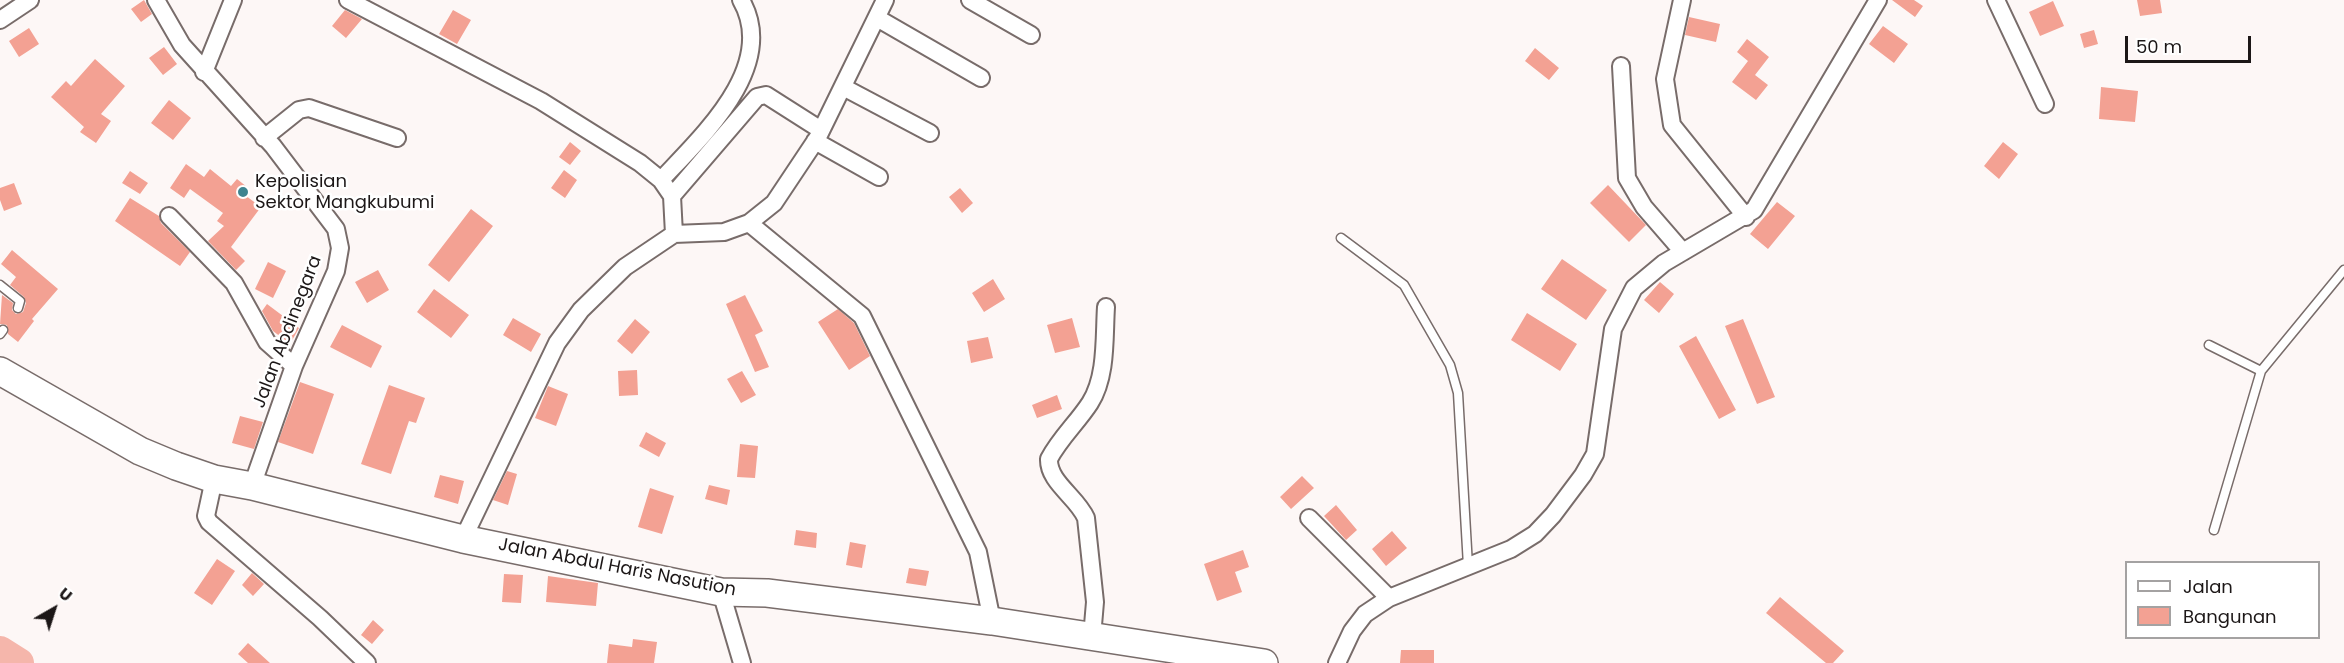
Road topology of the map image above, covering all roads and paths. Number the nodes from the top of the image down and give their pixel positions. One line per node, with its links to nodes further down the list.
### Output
1 (30, 0): 12 (street)
2 (156, 0): 15 (street, Jalan Abdinegara)
3 (233, 0): 15 (street)
4 (348, 0): 24 (street)
5 (741, 0): 24 (street)
6 (885, 0): 11 (street)
7 (970, 0): 13 (street)
8 (1682, 0): 27 (street)
9 (1878, 0): 27 (street)
10 (1996, 0): 18 (street)
11 (877, 18): 16 (street); 17 (street)
12 (0, 20)
13 (1031, 35)
14 (1621, 66): 31 (street)
15 (204, 72): 21 (street, Jalan Abdinegara)
16 (981, 78)
17 (843, 87): 19 (street); 20 (street)
18 (2045, 104)
19 (930, 133)
20 (818, 135): 23 (street); 25 (street); 28 (street)
21 (264, 138): 22 (street); 37 (street, Jalan Abdinegara)
22 (397, 138)
23 (879, 177)
24 (661, 180): 25 (street)
25 (672, 196): 29 (street)
26 (170, 216): 37 (street)
27 (1746, 217): 31 (street)
28 (749, 223): 29 (street); 48 (street)
29 (674, 234): 44 (street)
30 (1341, 238): 45 (lane)
31 (1683, 252): 45 (street)
32 (2344, 270): 39 (lane)
33 (0, 285): 35 (lane)
34 (1106, 307): 49 (street)
35 (18, 308)
36 (2209, 345): 39 (lane)
37 (294, 366): 41 (street, Jalan Abdinegara)
38 (0, 371): 40 (main road, Jalan Abdul Haris Nasution)
39 (2260, 371): 43 (lane)
40 (214, 479): 41 (main road, Jalan Abdul Haris Nasution); 50 (street)
41 (252, 486): 44 (main road, Jalan Abdul Haris Nasution)
42 (1309, 518): 47 (street)
43 (2214, 530)
44 (464, 539): 46 (main road, Jalan Abdul Haris Nasution)
45 (1468, 567): 47 (street)
46 (721, 592): 48 (main road, Jalan Abdul Haris Nasution); 51 (street)
47 (1389, 598): 53 (street)
48 (992, 621): 49 (main road, Jalan Abdul Haris Nasution)
49 (1092, 637): 52 (main road, Jalan Abdul Haris Nasution)
50 (367, 663)
51 (742, 663)
52 (1264, 663)
53 (1337, 663)

